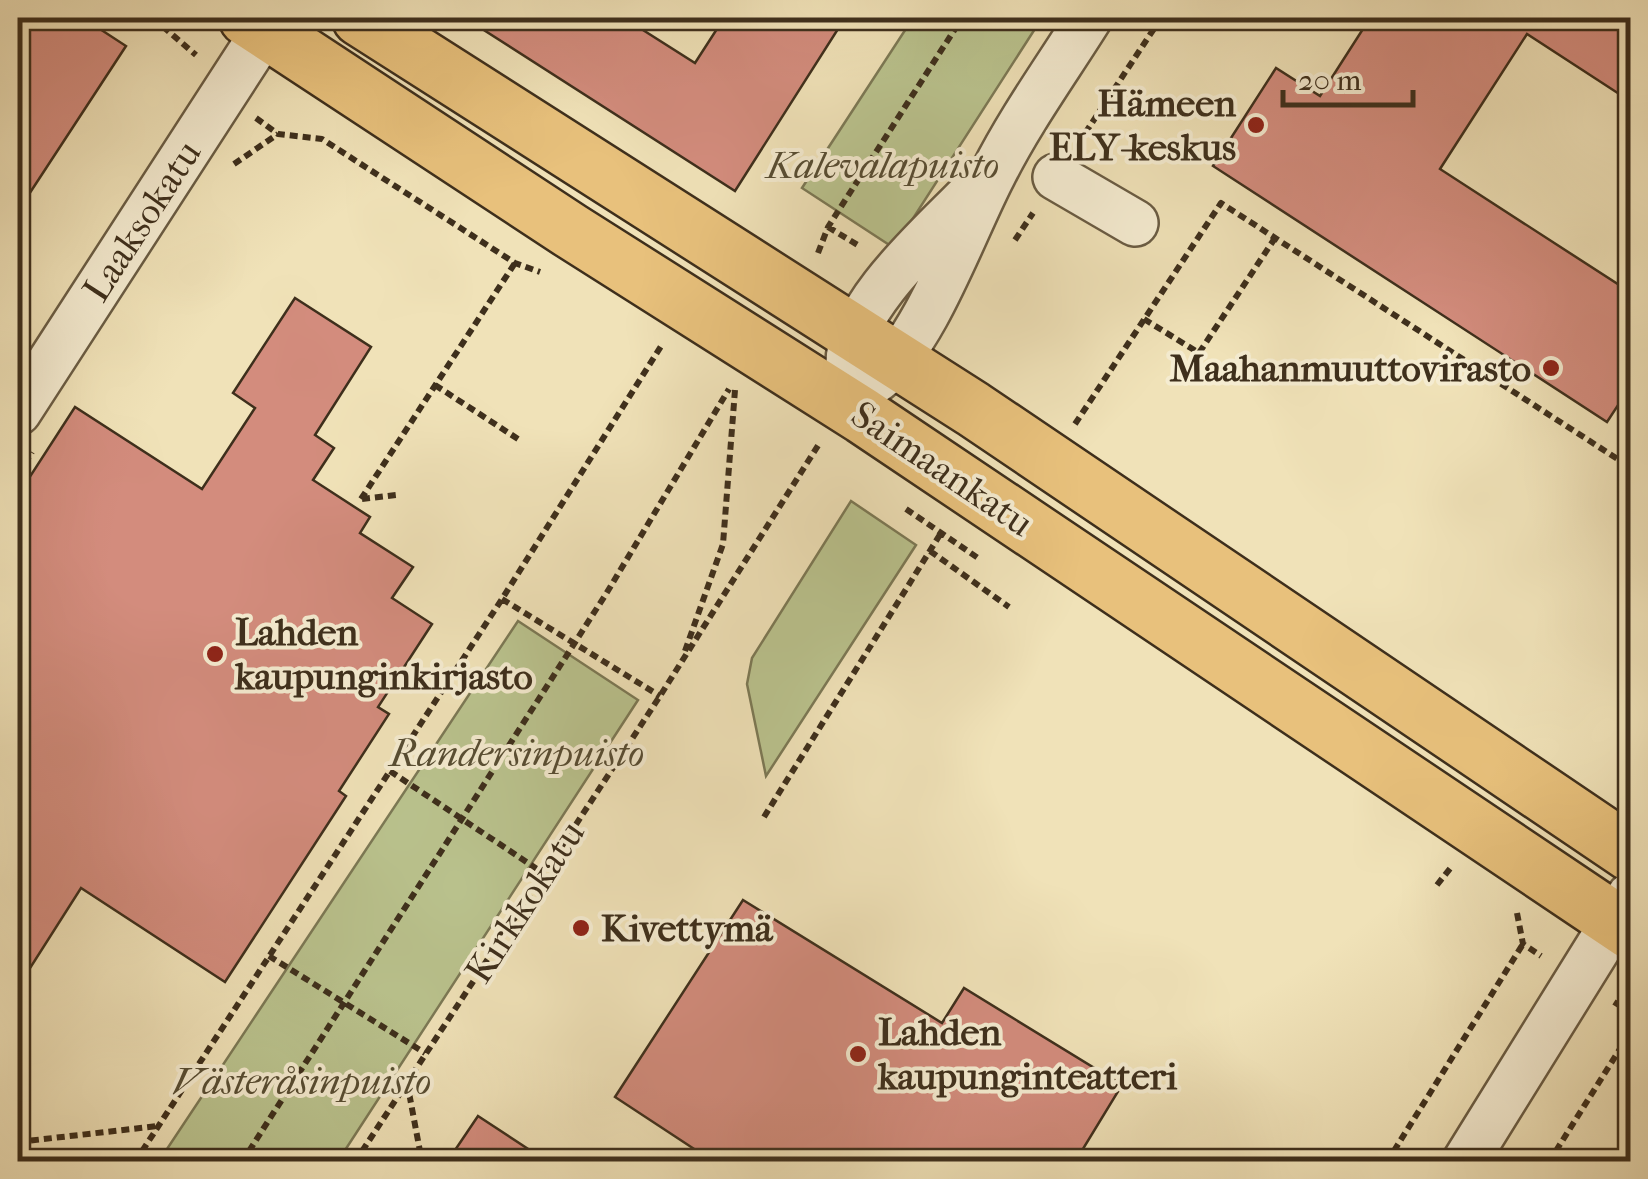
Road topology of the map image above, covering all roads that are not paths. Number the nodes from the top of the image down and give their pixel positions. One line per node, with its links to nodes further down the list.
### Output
1 (360, 18): 6 (main road, Saimaankatu)
2 (1089, 18): 6 (street)
3 (262, 22): 7 (street, Laaksokatu); 8 (main road, Saimaankatu)
4 (1056, 178): 5 (street)
5 (1135, 223)
6 (876, 346): 8 (street); 9 (main road, Saimaankatu)
7 (22, 394)
8 (839, 408): 10 (main road, Saimaankatu)
9 (1630, 854)
10 (1625, 916): 11 (street)
11 (1464, 1162)

